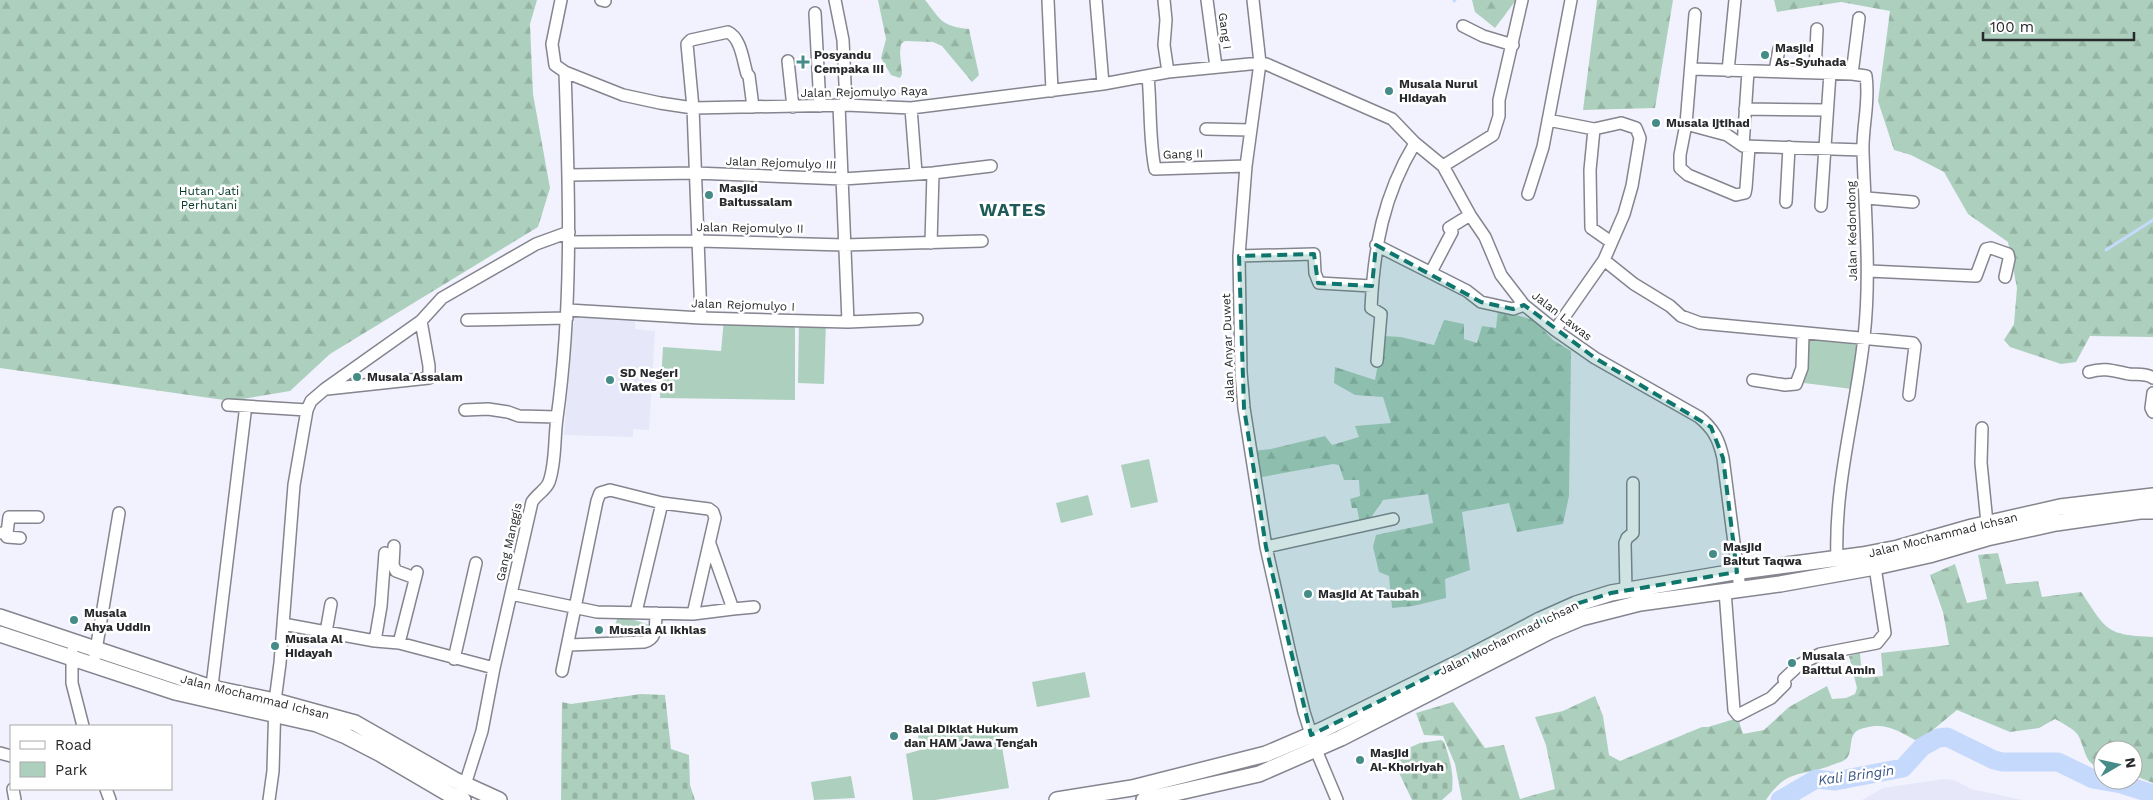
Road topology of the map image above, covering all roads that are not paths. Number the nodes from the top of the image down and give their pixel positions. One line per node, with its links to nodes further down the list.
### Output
1 (561, 0): 25 (street)
2 (835, 0): 33 (street)
3 (1048, 0): 32 (street)
4 (1096, 0): 31 (street)
5 (1164, 0): 26 (street)
6 (1207, 0): 20 (street, Gang I)
7 (1253, 0): 19 (street, Jalan Anyar Duwet)
8 (1522, 0): 16 (street)
9 (1571, 0): 41 (street)
10 (1735, 0): 22 (street)
11 (815, 13): 34 (street)
12 (1695, 14): 21 (street)
13 (1859, 18): 29 (street)
14 (1463, 26): 16 (street)
15 (1817, 29): 27 (street)
16 (1513, 45): 53 (street)
17 (1779, 49): 24 (street)
18 (788, 61): 36 (street)
19 (1260, 63): 20 (street, Jalan Rejomulyo Raya); 45 (street, Jalan Anyar Duwet); 46 (street, Jalan Lawas)
20 (1216, 67): 26 (street, Jalan Rejomulyo Raya)
21 (1692, 69): 22 (street); 42 (street)
22 (1728, 71): 23 (street)
23 (1748, 71): 24 (street); 39 (street)
24 (1775, 71): 27 (street)
25 (565, 72): 37 (street, Jalan Rejomulyo Raya); 57 (street, Gang Manggis)
26 (1168, 72): 30 (street, Jalan Rejomulyo Raya)
27 (1815, 72): 28 (street)
28 (1830, 73): 29 (street); 40 (street)
29 (1852, 74): 50 (street, Jalan Kedondong)
30 (1148, 76): 31 (street, Jalan Rejomulyo Raya); 52 (street, Gang II)
31 (1103, 84): 32 (street, Jalan Rejomulyo Raya)
32 (1052, 91): 38 (street, Jalan Rejomulyo Raya)
33 (843, 105): 34 (street, Jalan Rejomulyo Raya); 38 (street, Jalan Rejomulyo Raya); 58 (street)
34 (820, 106): 36 (street, Jalan Rejomulyo Raya)
35 (753, 107): 36 (street, Jalan Rejomulyo Raya); 37 (street, Jalan Rejomulyo Raya); 37 (street)
36 (793, 107)
37 (693, 108): 54 (street)
38 (911, 108): 55 (street)
39 (1744, 109): 40 (street); 47 (street)
40 (1827, 110): 49 (street)
41 (1548, 120): 44 (street); 59 (street)
42 (1686, 124): 47 (street); 47 (street)
43 (1206, 129): 45 (street)
44 (1594, 129): 68 (street); 68 (street)
45 (1250, 130): 52 (street, Jalan Anyar Duwet)
46 (1415, 143): 53 (street, Jalan Lawas); 71 (street)
47 (1746, 147): 48 (street)
48 (1789, 147): 49 (street); 61 (street)
49 (1826, 148): 50 (street); 63 (street)
50 (1863, 150): 60 (street, Jalan Kedondong)
51 (991, 166): 56 (street, Jalan Rejomulyo III)
52 (1246, 166): 72 (street, Jalan Anyar Duwet)
53 (1443, 166): 64 (street, Jalan Lawas)
54 (695, 173): 57 (street, Jalan Rejomulyo III); 58 (street, Jalan Rejomulyo III); 66 (street)
55 (916, 173): 56 (street, Jalan Rejomulyo III); 58 (street, Jalan Rejomulyo III)
56 (933, 173): 69 (street)
57 (569, 174): 65 (street, Gang Manggis)
58 (843, 179): 70 (street)
59 (1528, 194)
60 (1866, 198): 62 (street); 74 (street, Jalan Kedondong)
61 (1786, 202)
62 (1913, 202)
63 (1821, 206)
64 (1470, 214): 75 (street); 78 (street, Jalan Lawas)
65 (569, 237): 66 (street, Jalan Rejomulyo II); 79 (street, Gang Manggis); 83 (street, Jalan Rejomulyo II)
66 (699, 241): 70 (street, Jalan Rejomulyo II); 80 (street)
67 (982, 241): 69 (street, Jalan Rejomulyo II)
68 (1611, 242): 73 (street)
69 (931, 243): 70 (street, Jalan Rejomulyo II)
70 (844, 245): 84 (street)
71 (1376, 245): 75 (street); 77 (street)
72 (1239, 256): 77 (street); 113 (street, Jalan Anyar Duwet)
73 (1604, 260): 85 (street); 86 (street)
74 (1868, 270): 76 (street); 87 (street, Jalan Kedondong)
75 (1431, 272): 78 (street)
76 (2005, 277)
77 (1372, 286): 88 (street)
78 (1524, 305): 85 (street, Jalan Lawas)
79 (568, 314): 80 (street, Jalan Rejomulyo I); 82 (street, Jalan Rejomulyo I); 100 (street, Gang Manggis)
80 (701, 318): 84 (street, Jalan Rejomulyo I)
81 (917, 319): 84 (street, Jalan Rejomulyo I)
82 (467, 320)
83 (421, 321): 92 (street, Jalan Rejomulyo II); 92 (street)
84 (848, 322)
85 (1555, 330): 117 (street, Jalan Lawas)
86 (1803, 334): 87 (street); 91 (street)
87 (1864, 338): 94 (street); 114 (street, Jalan Kedondong)
88 (1377, 361)
89 (2089, 372): 90 (street)
90 (2153, 378)
91 (1752, 380)
92 (325, 390): 99 (street, Jalan Rejomulyo II)
93 (2153, 393): 97 (street)
94 (1909, 395)
95 (228, 405): 99 (street)
96 (465, 410): 100 (street)
97 (2153, 412)
98 (245, 413): 141 (street)
99 (306, 416): 129 (street)
100 (557, 417): 120 (street, Gang Manggis)
101 (1982, 428): 109 (street)
102 (1633, 483): 119 (street)
103 (2153, 496): 109 (main road, Jalan Mochammad Ichsan)
104 (662, 503): 112 (street); 123 (street); 125 (street)
105 (2153, 511): 116 (main road, Jalan Mochammad Ichsan)
106 (119, 513): 135 (street)
107 (38, 517): 110 (street)
108 (1393, 519): 113 (street)
109 (1987, 523): 114 (main road, Jalan Mochammad Ichsan)
110 (3, 534): 111 (street)
111 (20, 538)
112 (709, 544): 124 (street); 127 (street)
113 (1266, 547): 144 (street, Jalan Anyar Duwet)
114 (1837, 559): 117 (main road, Jalan Mochammad Ichsan)
115 (476, 563): 137 (street)
116 (1875, 567): 118 (main road, Jalan Mochammad Ichsan); 118 (street, Jalan Lawas)
117 (1737, 572): 118 (street, Jalan Lawas); 119 (main road, Jalan Mochammad Ichsan)
118 (1732, 590): 145 (main road, Jalan Mochammad Ichsan)
119 (1626, 591): 144 (main road, Jalan Mochammad Ichsan)
120 (511, 594): 123 (street); 139 (street, Gang Manggis)
121 (331, 604): 130 (street)
122 (754, 607): 124 (street)
123 (576, 608): 125 (street); 134 (street)
124 (733, 610): 127 (street)
125 (636, 612): 126 (street)
126 (656, 613): 127 (street); 134 (street)
127 (693, 614)
128 (0, 617): 136 (main road, Jalan Mochammad Ichsan)
129 (283, 624): 130 (street); 142 (street)
130 (326, 632): 132 (street)
131 (0, 634): 136 (main road, Jalan Mochammad Ichsan)
132 (376, 641): 133 (street); 133 (street)
133 (399, 643): 137 (street)
134 (569, 645): 140 (street)
135 (96, 649): 136 (main road, Jalan Mochammad Ichsan); 138 (street); 141 (main road, Jalan Mochammad Ichsan)
136 (72, 650): 138 (main road, Jalan Mochammad Ichsan); 143 (street)
137 (454, 659): 139 (street)
138 (92, 665): 141 (main road, Jalan Mochammad Ichsan)
139 (494, 668): 146 (street, Gang Manggis)
140 (562, 671)
141 (211, 694): 142 (main road, Jalan Mochammad Ichsan)
142 (275, 707): 146 (main road, Jalan Mochammad Ichsan); 147 (street)
143 (83, 725)
144 (1311, 735): 145 (street, Jalan Anyar Duwet); 149 (main road, Jalan Mochammad Ichsan)
145 (1316, 750): 150 (main road, Jalan Mochammad Ichsan); 151 (street, Jalan Anyar Duwet)
146 (457, 793): 148 (main road, Jalan Mochammad Ichsan)
147 (269, 800)
148 (499, 800)
149 (1056, 800)
150 (1144, 800)
151 (1337, 800)

